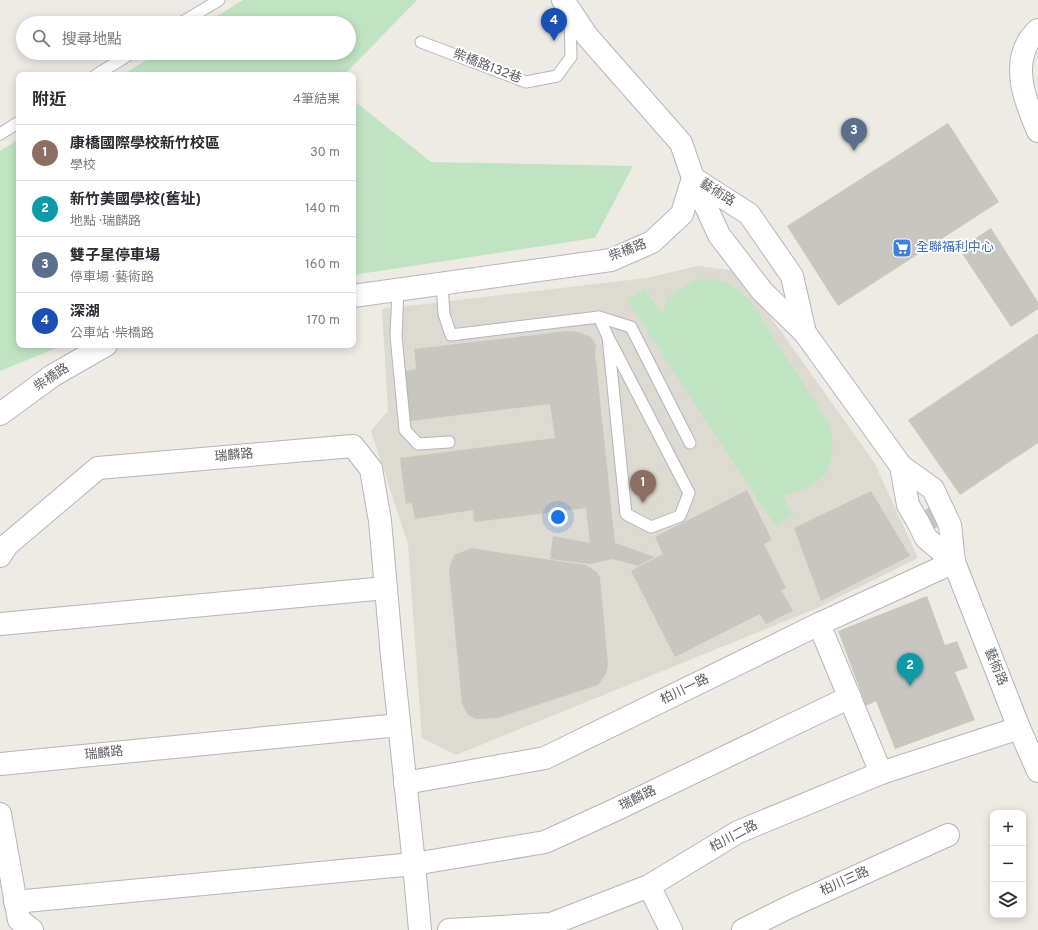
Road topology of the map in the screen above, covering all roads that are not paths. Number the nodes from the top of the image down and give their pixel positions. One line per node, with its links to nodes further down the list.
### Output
1 (219, 0): 3 (lane)
2 (566, 6): 5 (lane, 柴橋路132巷); 11 (street)
3 (193, 16)
4 (1038, 30): 9 (street)
5 (420, 42)
6 (121, 60): 7 (lane)
7 (101, 72)
8 (16, 124): 10 (lane)
9 (1038, 131)
10 (0, 134)
11 (693, 178): 12 (street, 柴橋路); 16 (street, 藝術路); 16 (street, 藝術路)
12 (442, 284): 13 (street, 柴橋路); 15 (lane)
13 (398, 291): 14 (street, 柴橋路); 20 (lane)
14 (356, 296)
15 (599, 316): 17 (lane); 21 (lane)
16 (805, 333): 22 (street, 藝術路)
17 (608, 337): 17 (lane)
18 (101, 348): 19 (street, 柴橋路)
19 (0, 414)
20 (449, 442)
21 (690, 443)
22 (901, 466): 24 (street, 藝術路); 24 (street, 藝術路)
23 (0, 556): 25 (street, 瑞麟路)
24 (954, 562): 27 (street, 柏川一路); 30 (street, 藝術路)
25 (386, 588): 26 (street); 29 (street, 瑞麟路)
26 (0, 624)
27 (819, 624): 28 (street); 34 (street, 柏川一路)
28 (850, 698): 33 (street); 37 (street, 瑞麟路)
29 (399, 725): 31 (street, 瑞麟路); 34 (street, 瑞麟路)
30 (1019, 728): 32 (street, 藝術路); 33 (street, 柏川二路)
31 (0, 764)
32 (1038, 771)
33 (881, 773): 38 (street, 柏川二路)
34 (405, 783): 37 (street, 瑞麟路)
35 (0, 814): 39 (street)
36 (948, 835): 44 (street, 柏川三路)
37 (414, 864): 39 (street, 瑞麟路); 41 (street, 瑞麟路)
38 (649, 886): 42 (street, 柏川二路); 43 (street)
39 (15, 902): 40 (street)
40 (32, 930)
41 (420, 930)
42 (449, 930)
43 (671, 930)
44 (743, 930)

